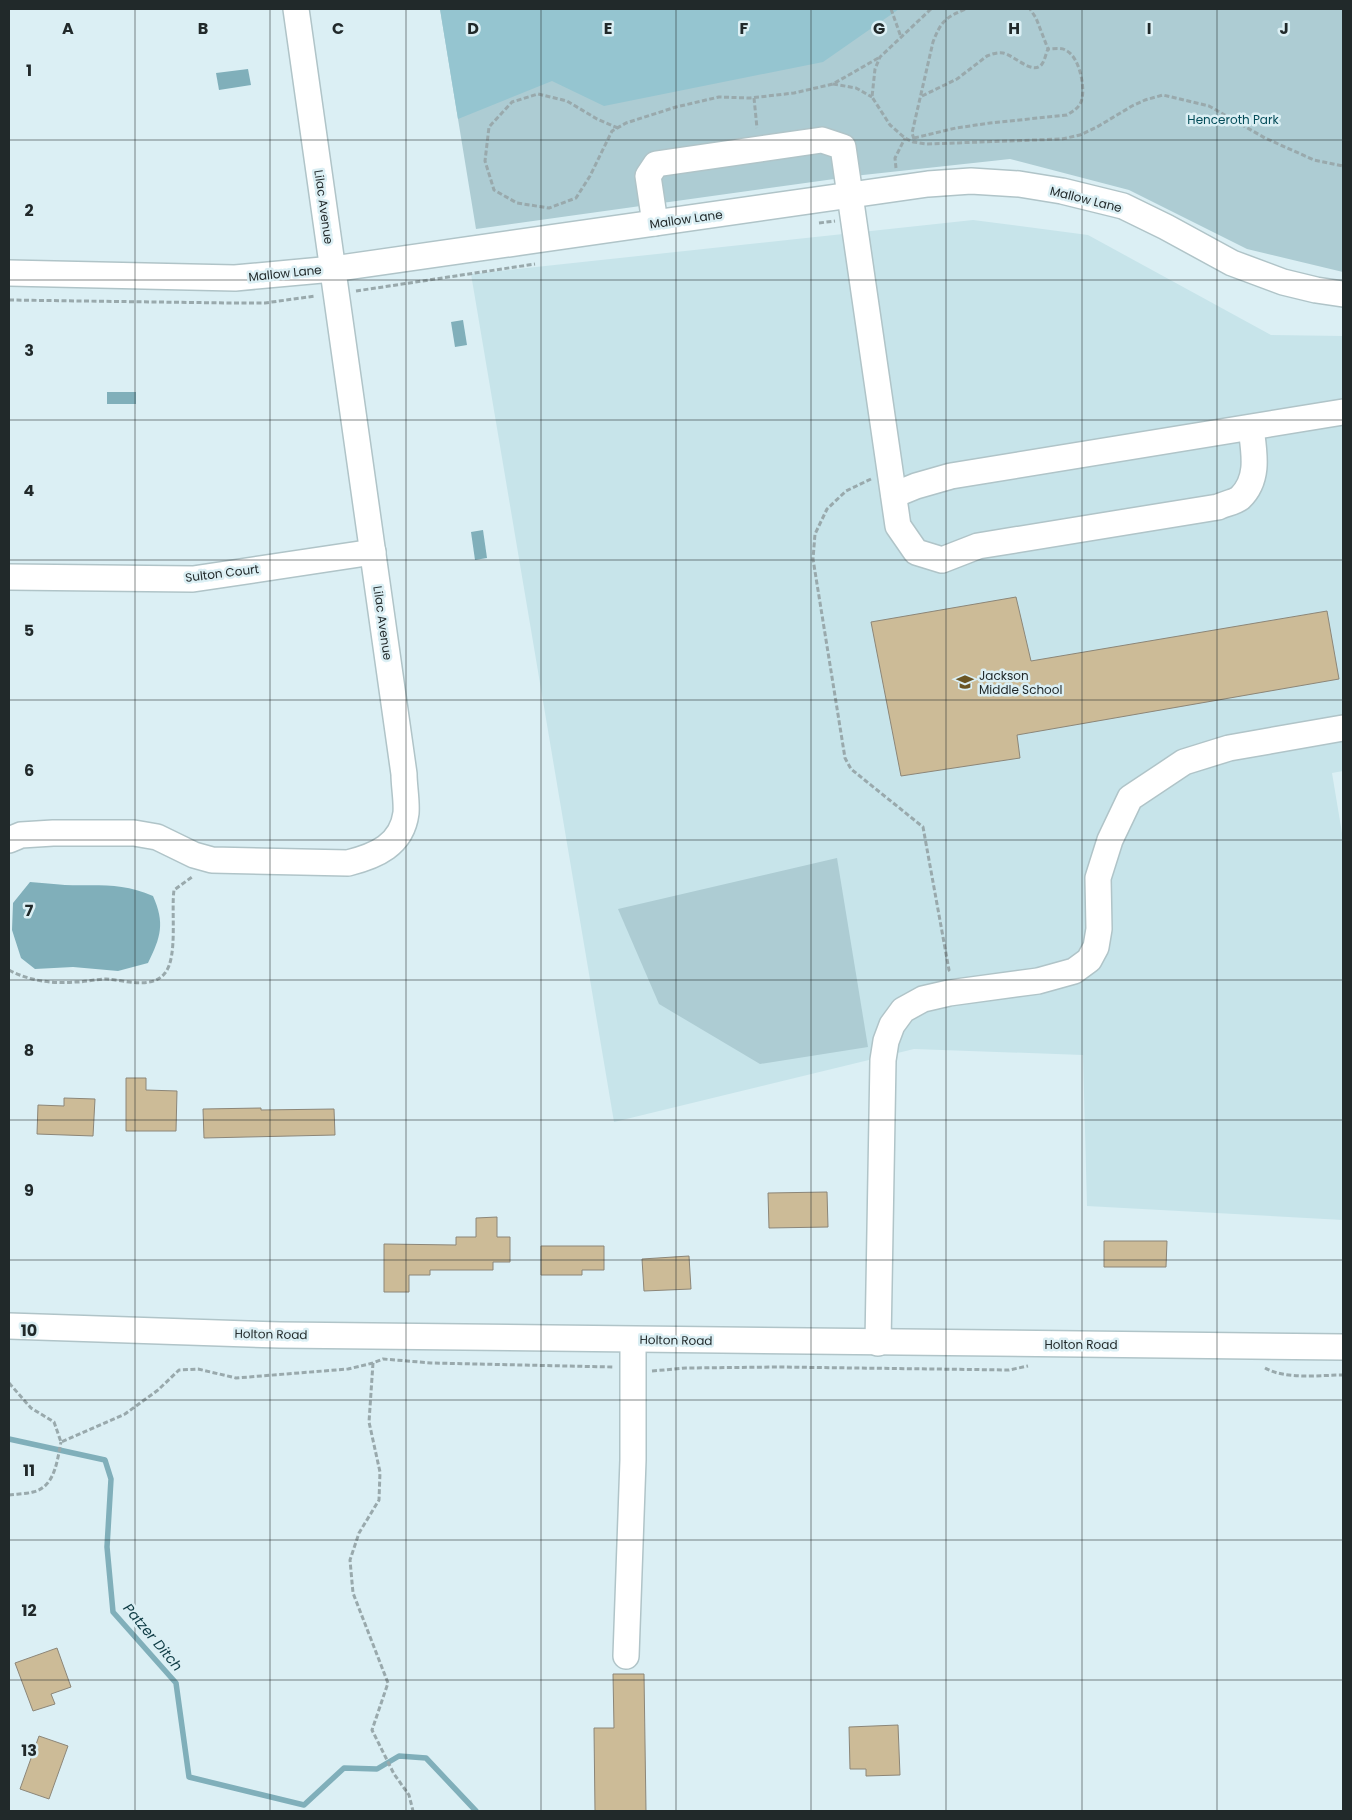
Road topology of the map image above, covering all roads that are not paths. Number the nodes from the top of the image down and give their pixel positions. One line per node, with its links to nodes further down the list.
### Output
1 (296, 9): 4 (street, Lilac Avenue)
2 (851, 207): 3 (street, Mallow Lane); 3 (street); 6 (street, Mallow Lane); 9 (street)
3 (655, 223): 4 (street, Mallow Lane)
4 (333, 269): 5 (street, Mallow Lane); 10 (street, Lilac Avenue)
5 (9, 273)
6 (1343, 294)
7 (1343, 412): 8 (street)
8 (1250, 428): 9 (street); 9 (street)
9 (893, 484)
10 (373, 552): 11 (street, Sulton Court); 13 (street, Lilac Avenue)
11 (9, 577)
12 (1343, 728): 16 (street)
13 (9, 840)
14 (9, 1326): 15 (street, Holton Road)
15 (633, 1340): 16 (street, Holton Road); 18 (street)
16 (878, 1342): 17 (street, Holton Road)
17 (1343, 1346)
18 (626, 1656)

